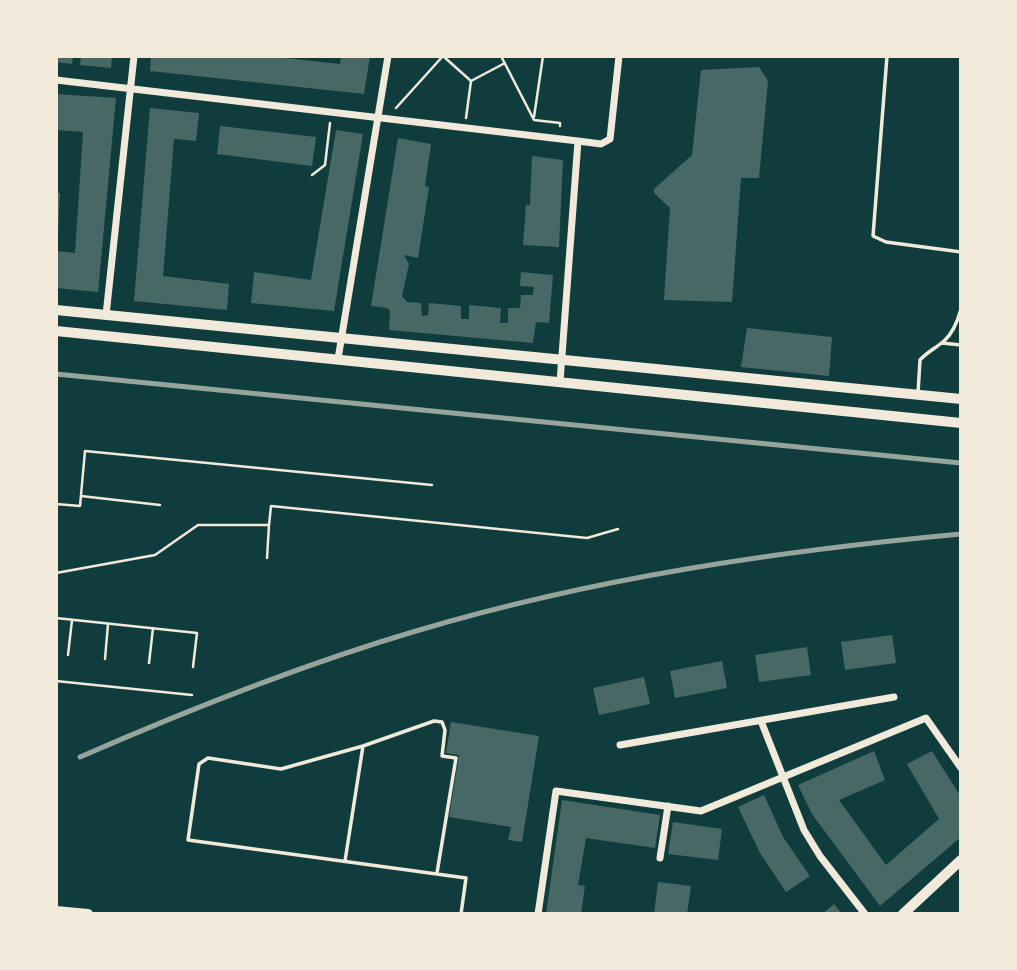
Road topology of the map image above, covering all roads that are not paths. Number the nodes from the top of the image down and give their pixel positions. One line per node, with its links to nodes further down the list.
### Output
1 (134, 56): 6 (street)
2 (388, 56): 7 (street)
3 (619, 56): 8 (street)
4 (887, 56): 9 (lane)
5 (56, 80): 6 (street)
6 (131, 89): 7 (street); 12 (street)
7 (378, 118): 8 (street); 14 (street)
8 (578, 141): 18 (street)
9 (961, 252)
10 (961, 309): 15 (lane)
11 (56, 310): 12 (street)
12 (106, 315): 14 (street)
13 (56, 331): 17 (street)
14 (342, 338): 17 (street); 18 (street)
15 (942, 343): 16 (lane); 20 (lane)
16 (961, 345)
17 (338, 359): 19 (street)
18 (561, 359): 19 (street); 20 (street)
19 (560, 382): 22 (street)
20 (918, 395): 21 (street)
21 (961, 399)
22 (961, 423)
23 (894, 697): 24 (street)
24 (761, 721): 25 (street); 28 (street)
25 (620, 745)
26 (363, 746): 32 (lane); 32 (lane); 33 (lane)
27 (961, 768): 28 (street)
28 (781, 777): 29 (street); 38 (street)
29 (668, 806): 30 (street); 37 (street)
30 (660, 858)
31 (961, 859): 39 (street)
32 (345, 861): 33 (lane)
33 (437, 874): 36 (lane)
34 (56, 911): 35 (street)
35 (88, 914)
36 (461, 914)
37 (538, 914)
38 (865, 914)
39 (904, 914)

